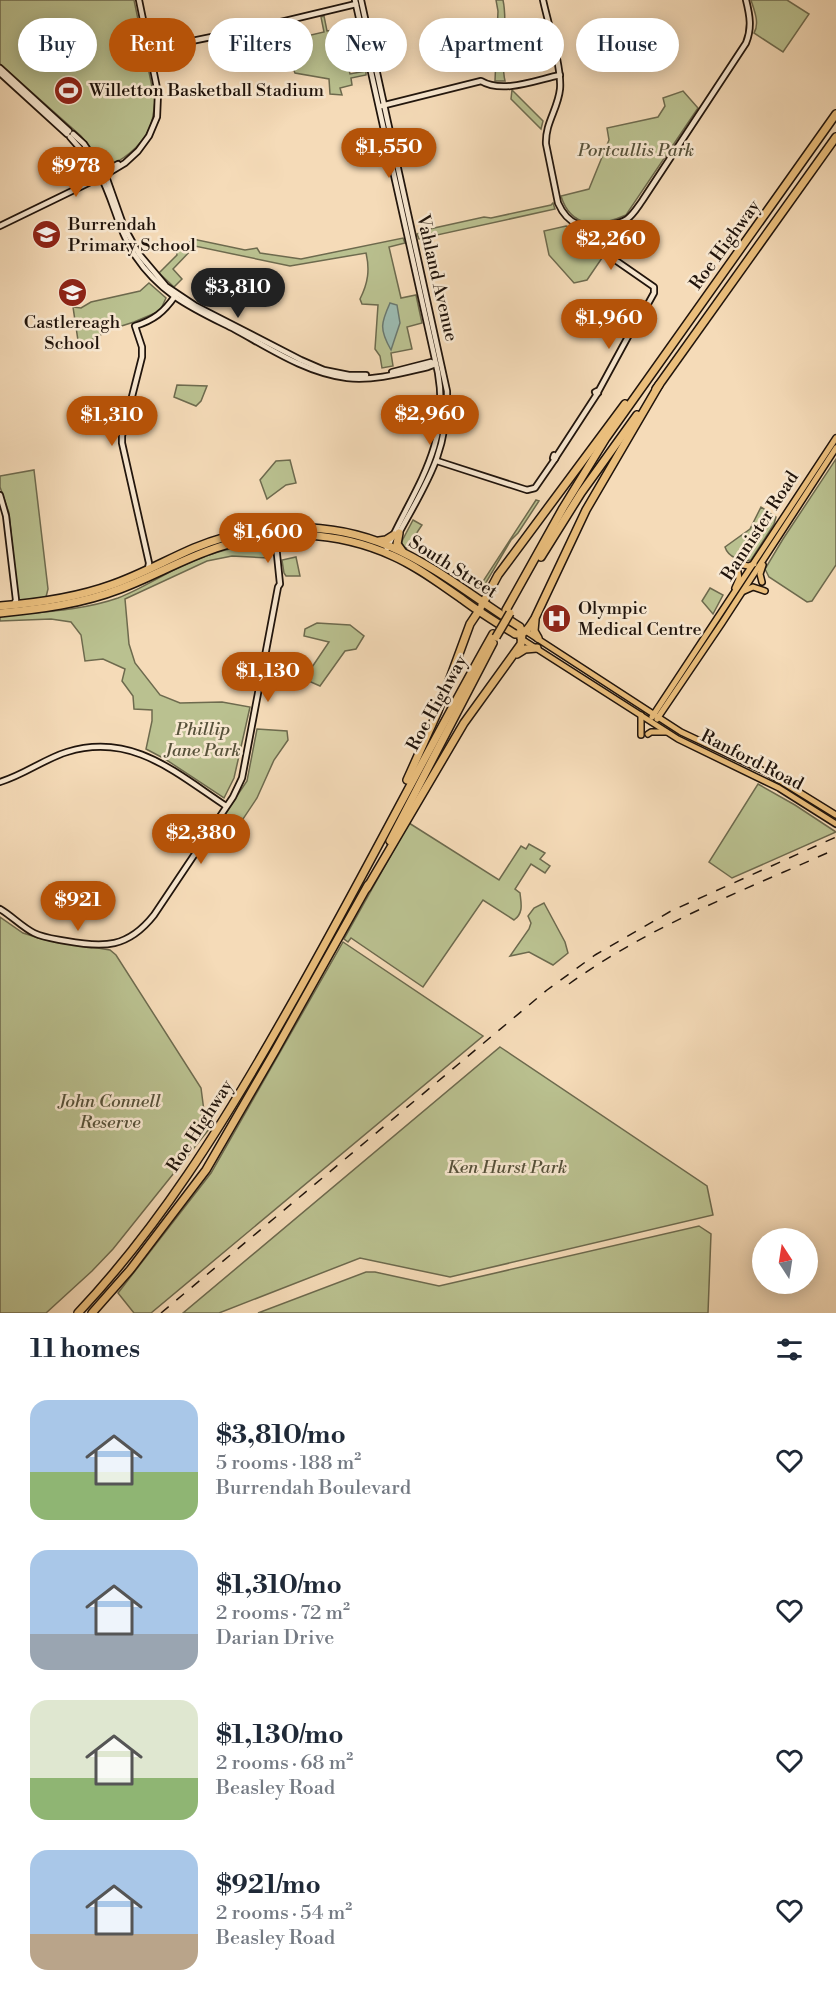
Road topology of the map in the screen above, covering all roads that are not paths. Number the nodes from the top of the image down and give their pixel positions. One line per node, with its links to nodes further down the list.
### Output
1 (139, 0): 5 (main road)
2 (543, 0): 10 (main road)
3 (746, 0): 17 (main road)
4 (359, 3): 6 (main road); 11 (main road, Vahland Avenue)
5 (143, 18)
6 (196, 41)
7 (0, 68): 13 (main road)
8 (154, 72): 15 (main road)
9 (0, 73): 13 (main road)
10 (560, 75): 11 (main road); 17 (main road)
11 (381, 106): 19 (main road, Vahland Avenue); 20 (main road, Vahland Avenue)
12 (836, 114): 22 (highway, Roe Highway)
13 (56, 121): 15 (main road)
14 (836, 137): 23 (highway, Roe Highway)
15 (102, 174): 16 (main road); 18 (main road)
16 (0, 225)
17 (597, 227): 26 (main road)
18 (176, 295): 20 (main road); 40 (main road)
19 (439, 353): 20 (main road); 21 (main road, Vahland Avenue)
20 (436, 363): 21 (main road); 26 (main road, Vahland Avenue)
21 (443, 368): 26 (main road, Vahland Avenue)
22 (654, 369): 43 (highway); 54 (highway, Roe Highway)
23 (658, 385): 54 (highway, Roe Highway); 56 (highway)
24 (836, 438): 39 (main road, Bannister Road)
25 (836, 448): 37 (main road, Bannister Road)
26 (435, 459): 30 (main road, Vahland Avenue)
27 (0, 495): 49 (main road)
28 (283, 528): 29 (highway, South Street); 31 (main road); 33 (highway, South Street)
29 (244, 533): 31 (main road); 40 (highway, South Street)
30 (397, 534): 33 (highway); 35 (main road, Vahland Avenue); 36 (highway)
31 (275, 535): 32 (highway, South Street); 34 (main road); 40 (highway, South Street); 44 (main road)
32 (300, 535): 34 (highway); 35 (highway, South Street)
33 (377, 541): 35 (highway, South Street)
34 (277, 545): 44 (main road)
35 (389, 550): 36 (highway, South Street); 50 (highway, South Street)
36 (402, 551): 47 (highway, South Street)
37 (765, 557): 42 (main road); 46 (main road, Bannister Road)
38 (735, 563): 39 (main road)
39 (754, 564): 48 (main road, Bannister Road)
40 (151, 570): 49 (highway, South Street); 53 (highway, South Street)
41 (738, 572): 48 (main road)
42 (762, 582)
43 (491, 585): 47 (highway); 52 (highway)
44 (278, 587): 73 (main road)
45 (765, 591): 46 (main road)
46 (742, 592): 63 (main road, Bannister Road)
47 (468, 593): 52 (highway, South Street)
48 (734, 595): 65 (main road, Bannister Road)
49 (14, 605): 51 (highway, South Street); 53 (main road); 55 (main road)
50 (469, 605): 52 (highway, South Street); 57 (highway)
51 (0, 606)
52 (483, 609): 57 (highway); 58 (highway, South Street)
53 (23, 611): 55 (highway, South Street)
54 (508, 611): 59 (highway, Roe Highway, bridge)
55 (3, 613)
56 (535, 618): 58 (highway); 60 (highway)
57 (470, 624): 76 (highway)
58 (521, 633): 60 (main road, South Street); 61 (main road, South Street); 62 (highway)
59 (494, 636): 76 (highway, Roe Highway); 77 (highway, Roe Highway)
60 (538, 638): 64 (main road, South Street)
61 (537, 648): 62 (highway); 66 (main road, South Street)
62 (511, 659): 77 (highway)
63 (667, 703): 67 (main road, Bannister Road); 68 (main road)
64 (639, 705): 65 (main road); 67 (main road, South Street)
65 (660, 705): 67 (main road, Bannister Road)
66 (641, 715): 67 (main road, South Street); 71 (main road)
67 (654, 719): 68 (main road, Ranford Road); 69 (main road, Ranford Road)
68 (668, 724): 74 (main road, Ranford Road)
69 (668, 732): 70 (main road); 75 (main road, Ranford Road)
70 (648, 734)
71 (640, 735)
72 (0, 782): 73 (main road)
73 (225, 807): 78 (main road)
74 (836, 815)
75 (836, 824)
76 (383, 838): 79 (highway, Roe Highway)
77 (367, 888): 80 (highway, Roe Highway)
78 (0, 908)
79 (78, 1313)
80 (92, 1313)

